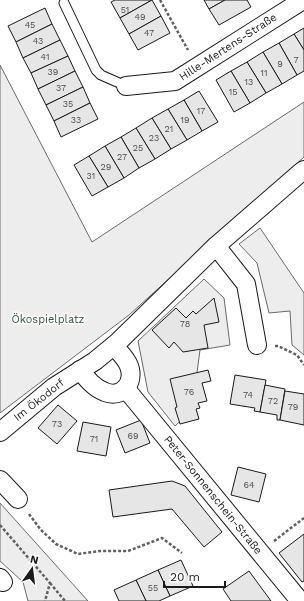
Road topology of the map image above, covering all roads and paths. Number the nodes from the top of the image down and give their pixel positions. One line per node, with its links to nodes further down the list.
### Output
1 (160, 0): 4 (path)
2 (303, 0): 4 (street, Hille-Mertens-Straße)
3 (64, 3): 5 (lane)
4 (198, 67): 5 (street, Hille-Mertens-Straße)
5 (126, 86)
6 (304, 170): 7 (street, Im Ökodorf)
7 (216, 246): 8 (street); 9 (street, Im Ökodorf)
8 (258, 345): 10 (path)
9 (114, 346): 11 (street, Im Ökodorf); 12 (street)
10 (304, 365)
11 (80, 370): 12 (street); 13 (street, Im Ökodorf)
12 (126, 389): 18 (street, Peter-Sonnenschein-Straße)
13 (0, 432)
14 (0, 480): 15 (street)
15 (18, 499): 19 (path)
16 (304, 518): 18 (path)
17 (0, 525): 20 (path)
18 (259, 552): 23 (street, Peter-Sonnenschein-Straße)
19 (182, 553)
20 (50, 583): 21 (path); 22 (path)
21 (45, 601)
22 (65, 601)
23 (300, 601)

